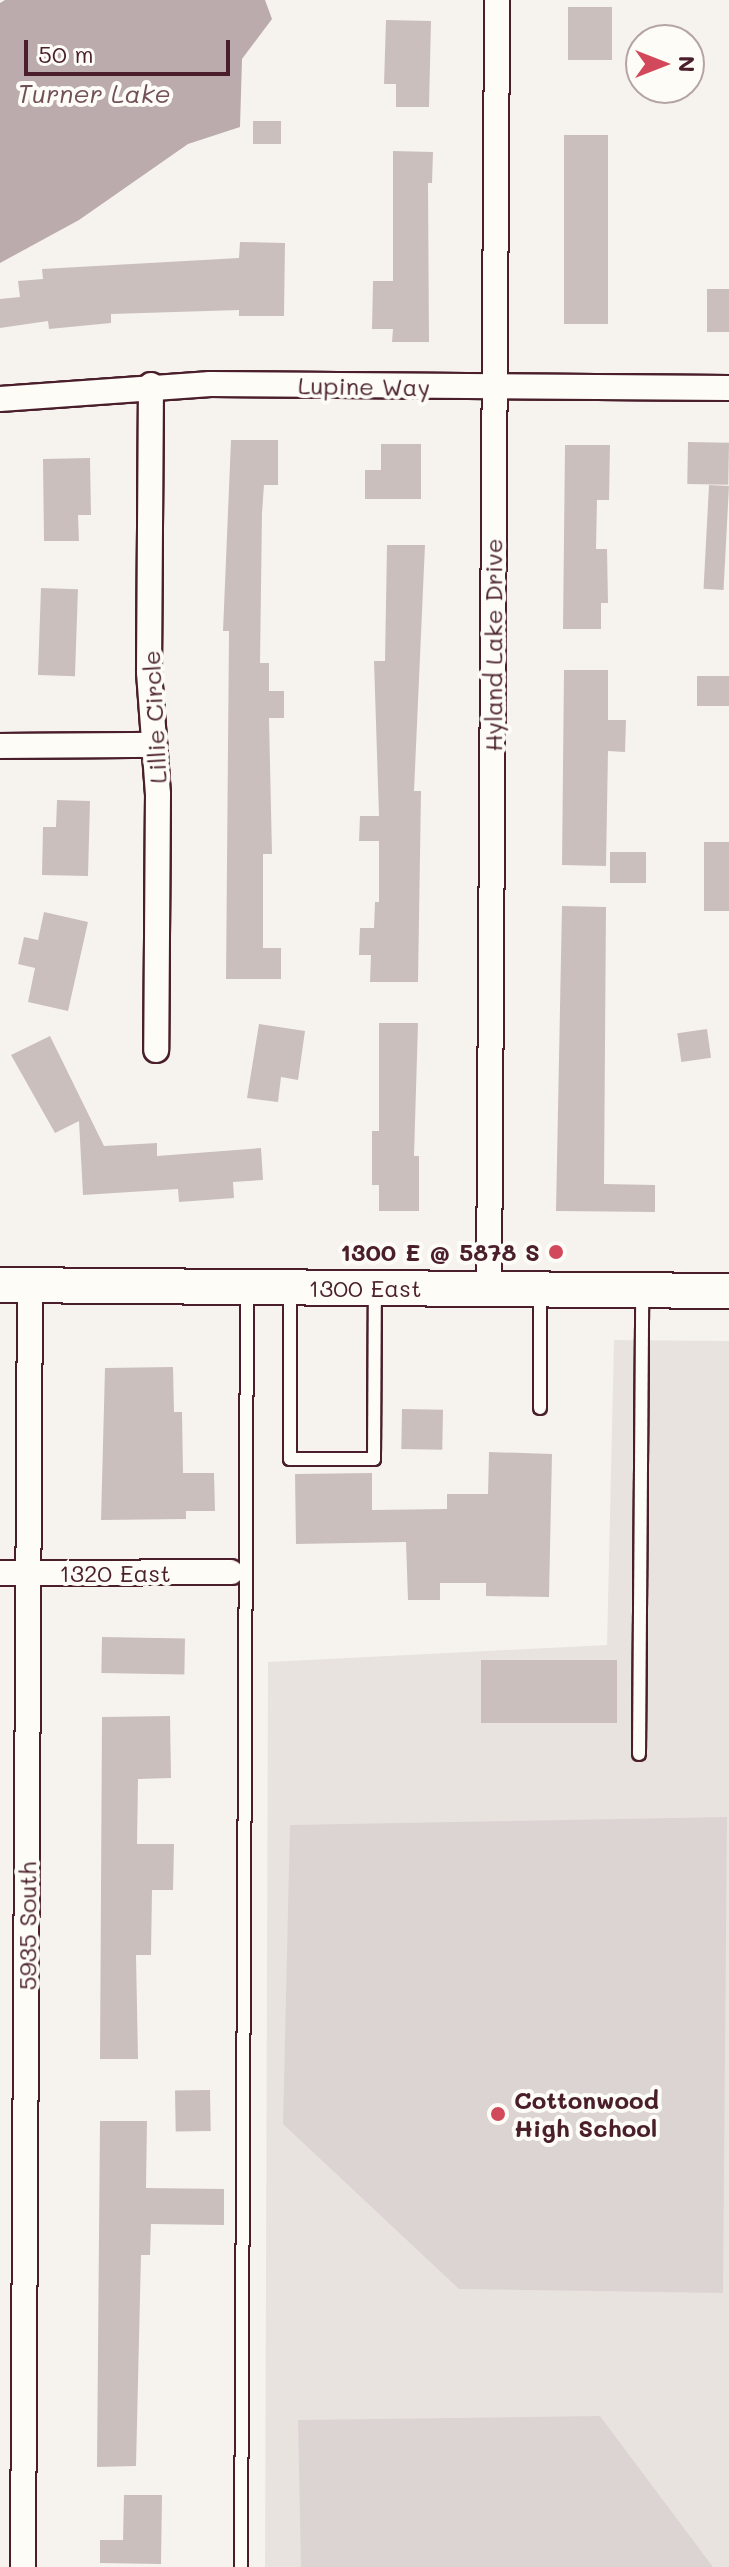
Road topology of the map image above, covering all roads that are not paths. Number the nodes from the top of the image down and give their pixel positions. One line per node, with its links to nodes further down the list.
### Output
1 (497, 0): 3 (street, Hyland Lake Drive)
2 (151, 385): 3 (street, Lupine Way); 5 (street, Lupine Way); 6 (street, Lillie Circle)
3 (494, 387): 4 (street, Lupine Way); 13 (street, Hyland Lake Drive)
4 (729, 388)
5 (0, 399)
6 (153, 745): 7 (street); 8 (street, Lillie Circle)
7 (0, 746)
8 (156, 1050)
9 (15, 1285): 10 (main road, 1300 East); 20 (street, 5935 South)
10 (247, 1287): 11 (main road, 1300 East); 23 (lane)
11 (290, 1287): 12 (main road, 1300 East); 12 (lane)
12 (375, 1288): 13 (main road, 1300 East)
13 (489, 1289): 14 (main road, 1300 East)
14 (540, 1290): 15 (main road, 1300 East); 17 (lane)
15 (642, 1291): 16 (main road, 1300 East); 21 (lane)
16 (729, 1291)
17 (540, 1408)
18 (231, 1572): 20 (street, 1320 East)
19 (0, 1573): 20 (street, 1320 East)
20 (29, 1573): 22 (street, 5935 South)
21 (639, 1754)
22 (23, 2567)
23 (241, 2567)

